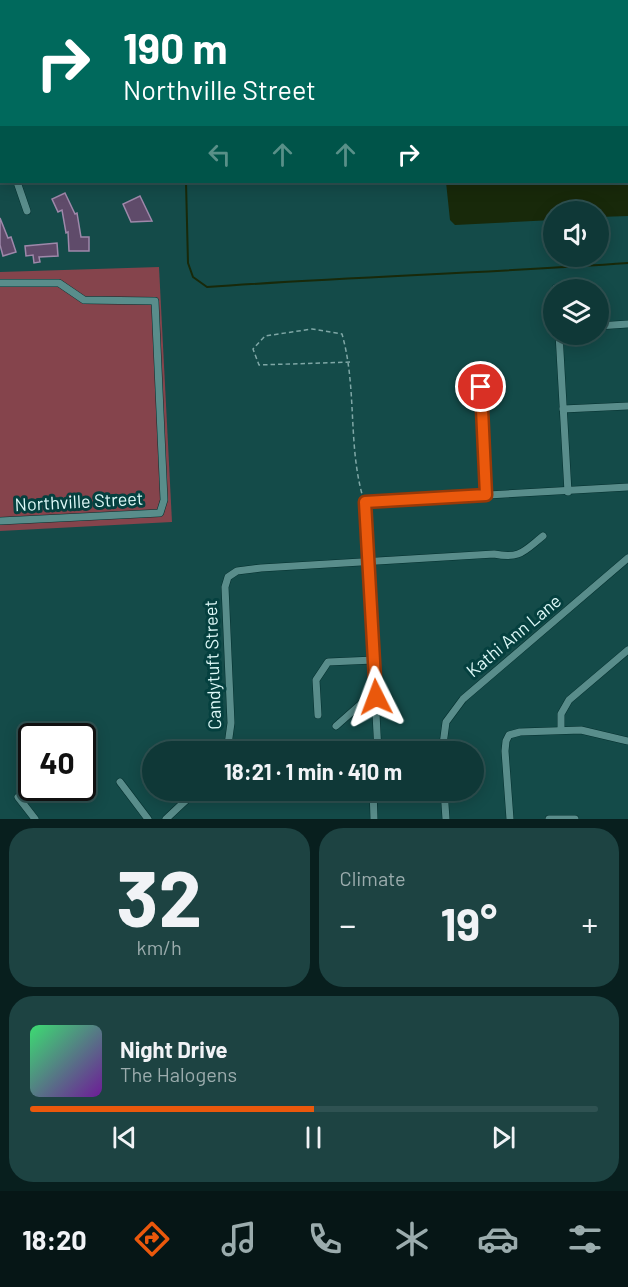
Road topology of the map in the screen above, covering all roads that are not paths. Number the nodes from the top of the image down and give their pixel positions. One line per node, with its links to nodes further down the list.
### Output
1 (17, 183): 2 (street)
2 (27, 211)
3 (0, 284): 13 (street, Northville Street)
4 (628, 324): 5 (street)
5 (609, 325)
6 (560, 345): 9 (street)
7 (481, 387): 12 (street)
8 (628, 406): 9 (street)
9 (563, 409): 11 (street)
10 (628, 487): 11 (street)
11 (568, 492): 12 (street)
12 (486, 495): 16 (street)
13 (0, 521)
14 (543, 536): 16 (street)
15 (628, 558): 25 (street, Kathi Ann Lane)
16 (369, 561): 18 (street); 23 (street, Candytuft Street)
17 (628, 650): 22 (street)
18 (374, 660): 19 (street); 20 (street)
19 (376, 697): 21 (street); 24 (street)
20 (318, 715)
21 (336, 726)
22 (561, 730): 26 (street); 37 (street)
23 (229, 741)
24 (378, 741)
25 (443, 741)
26 (628, 741)
27 (120, 782): 33 (street)
28 (21, 801): 32 (street)
29 (185, 801): 34 (street)
30 (373, 801): 35 (street)
31 (445, 801): 36 (street)
32 (35, 819)
33 (148, 819)
34 (166, 819)
35 (374, 819)
36 (446, 819)
37 (510, 819)
38 (549, 819): 39 (street)
39 (575, 819)

